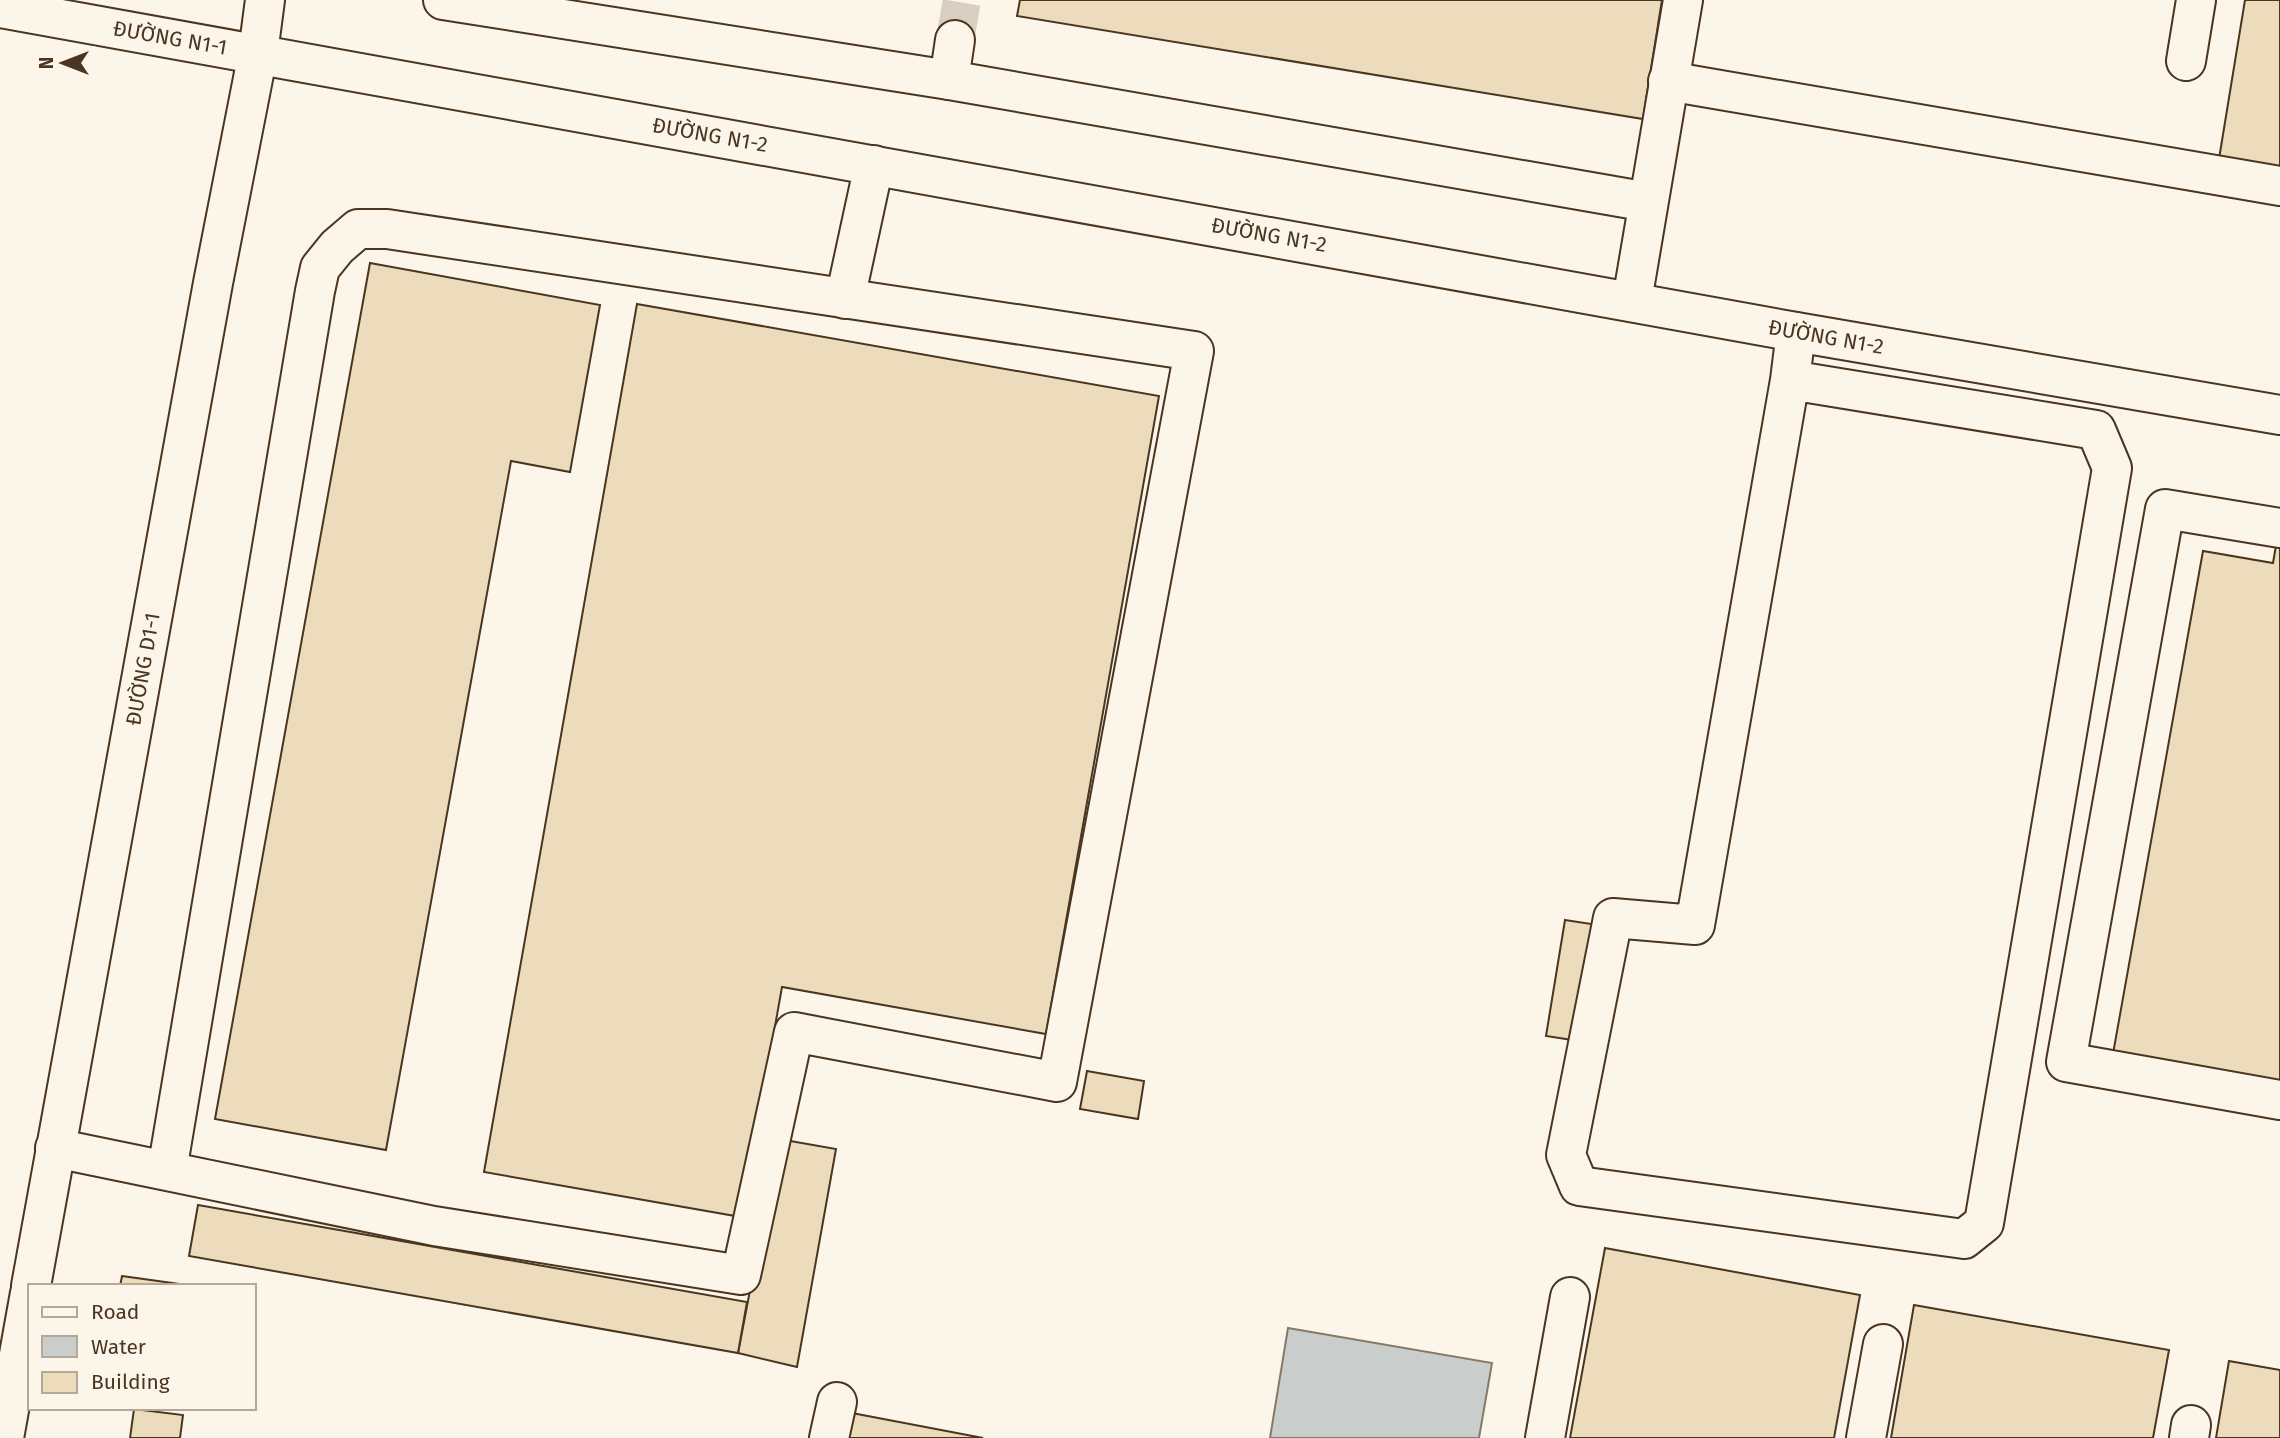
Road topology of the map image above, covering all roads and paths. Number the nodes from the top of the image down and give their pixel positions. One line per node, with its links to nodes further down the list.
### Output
1 (265, 0): 7 (street, ĐƯỜNG D1-1)
2 (443, 0): 9 (street)
3 (1683, 0): 10 (street)
4 (2196, 0): 8 (street)
5 (0, 8): 7 (street, ĐƯỜNG N1-1)
6 (955, 40): 9 (street)
7 (258, 54): 11 (street, ĐƯỜNG N1-2); 21 (street, ĐƯỜNG D1-1)
8 (2186, 61)
9 (949, 80): 13 (street)
10 (1668, 81): 12 (street); 13 (street)
11 (874, 164): 14 (street); 15 (street, ĐƯỜNG N1-2)
12 (2280, 186)
13 (1648, 202): 15 (street)
14 (845, 299): 22 (street); 22 (street)
15 (1632, 300): 16 (street, ĐƯỜNG N1-2)
16 (1796, 332): 17 (street); 18 (street, ĐƯỜNG N1-2)
17 (1790, 380): 17 (street)
18 (2280, 415)
19 (2280, 528): 20 (street)
20 (2280, 1100)
21 (55, 1149): 22 (street); 23 (street, ĐƯỜNG D1-1)
22 (167, 1171)
23 (31, 1284)
24 (1570, 1297): 28 (street)
25 (28, 1304): 27 (street)
26 (1883, 1344): 29 (street)
27 (4, 1438)
28 (1545, 1438)
29 (1866, 1438)

